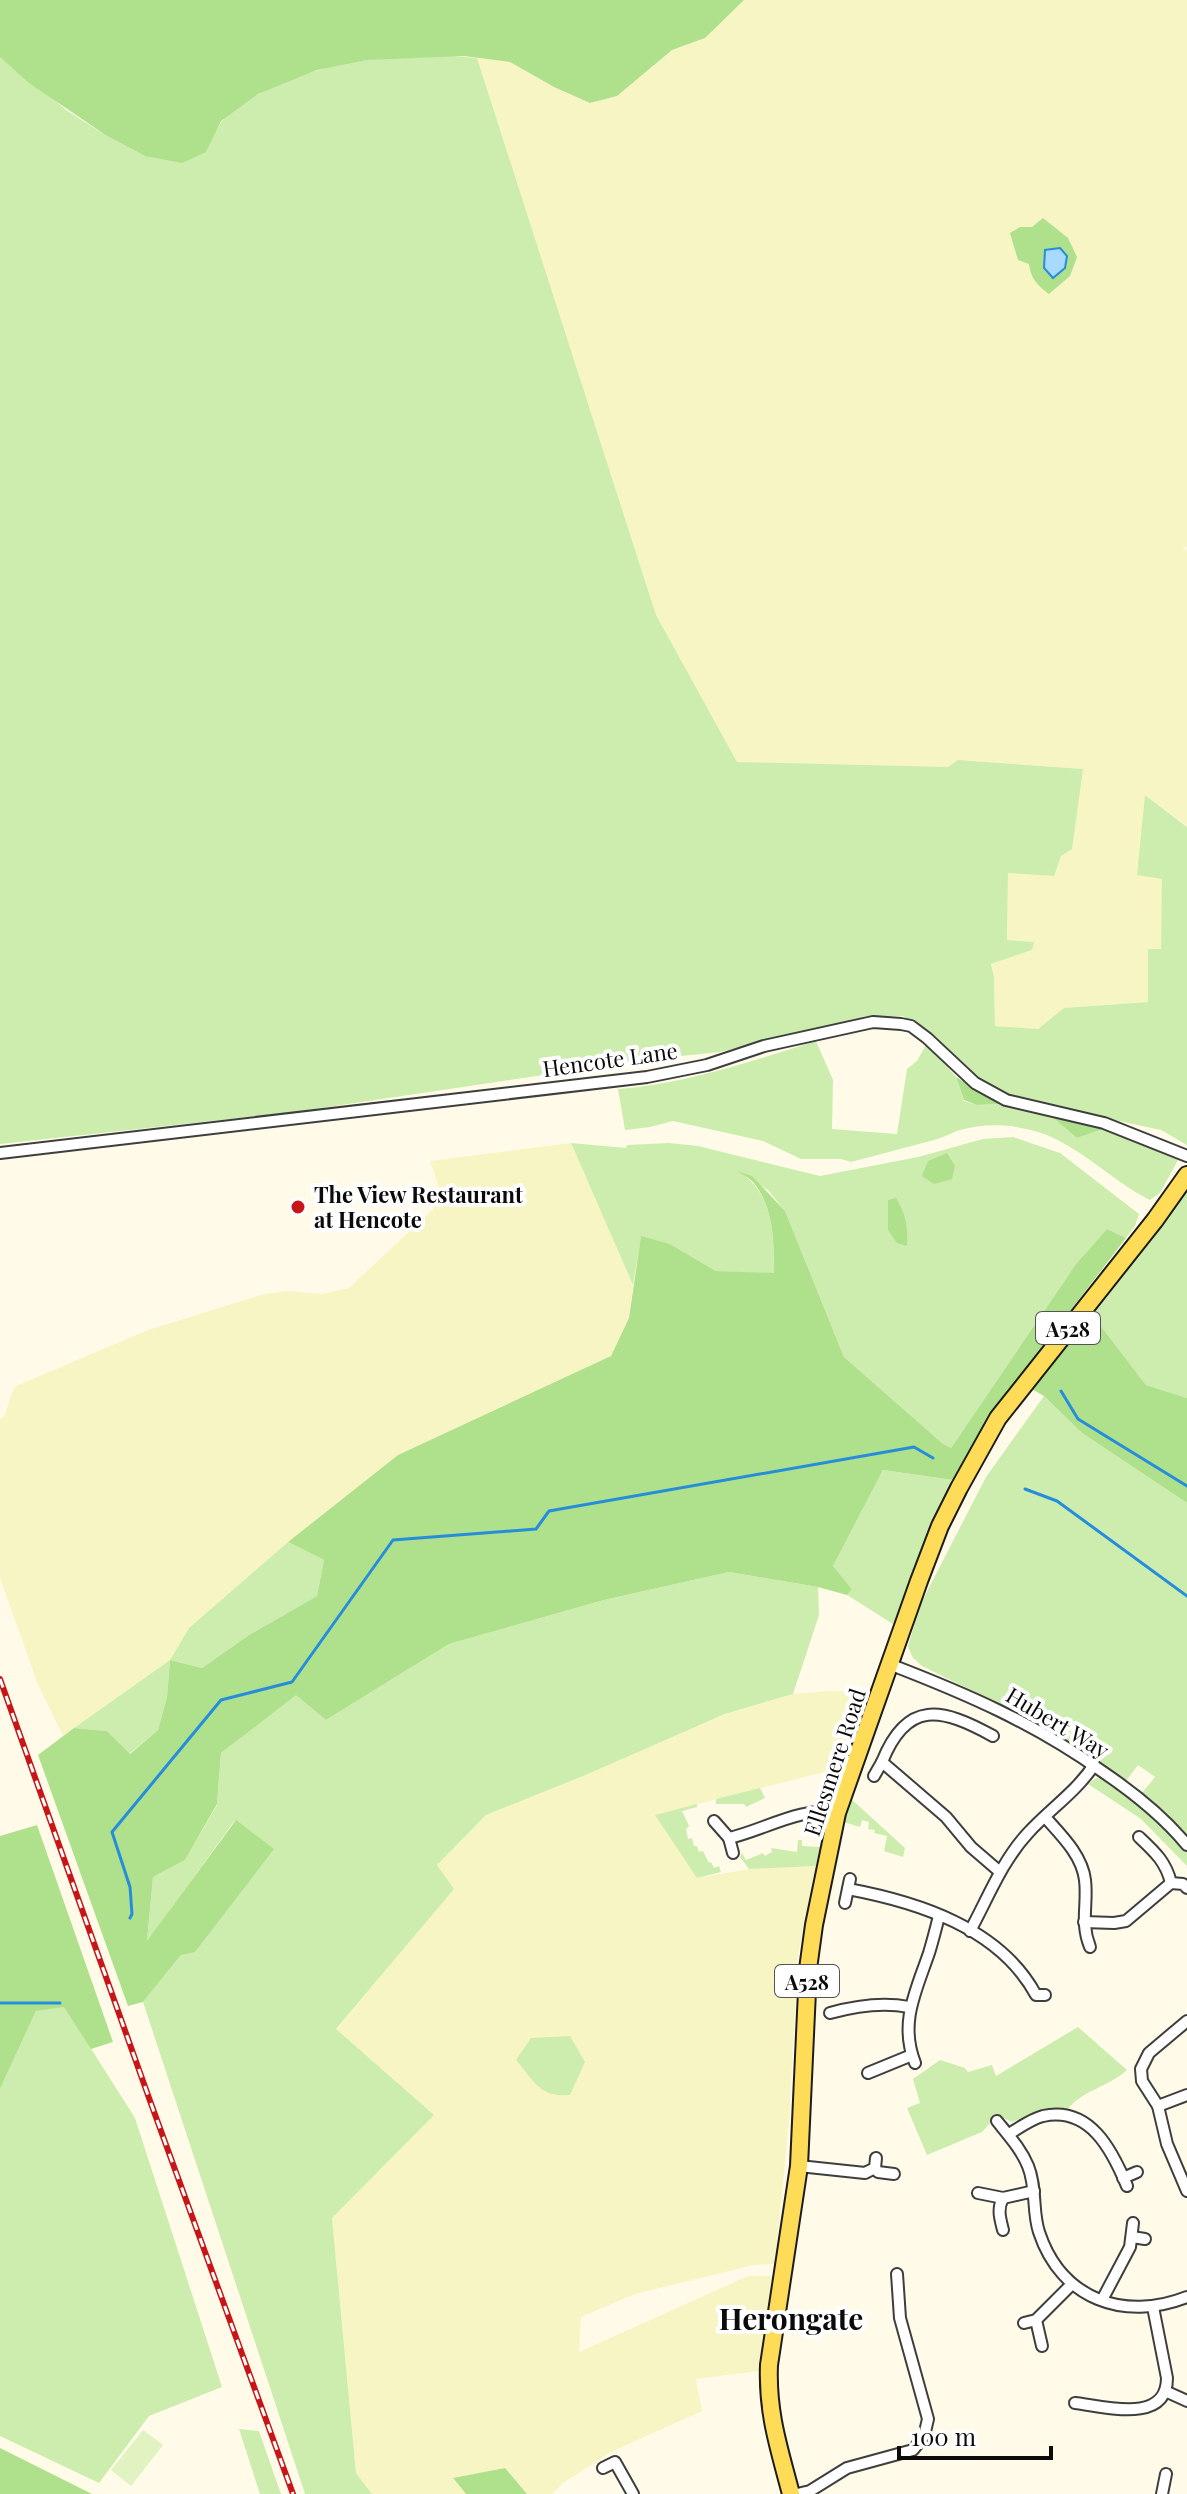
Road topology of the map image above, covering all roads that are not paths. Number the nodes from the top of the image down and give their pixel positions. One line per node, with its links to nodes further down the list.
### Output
1 (0, 1153): 2 (street, Hencote Lane)
2 (1187, 1156)
3 (1187, 1175): 4 (main road, Ellesmere Road / A528)
4 (889, 1664): 7 (street, Hubert Way); 9 (main road, Ellesmere Road / A528)
5 (993, 1736): 6 (street)
6 (882, 1762): 8 (street); 16 (street)
7 (1094, 1765): 10 (street); 14 (street, Hubert Way)
8 (874, 1776)
9 (837, 1813): 13 (street); 33 (main road, Ellesmere Road / A528)
10 (1045, 1817): 16 (street); 21 (street)
11 (714, 1821): 13 (street)
12 (1139, 1837): 17 (street)
13 (729, 1838): 15 (street)
14 (1187, 1845)
15 (733, 1853)
16 (1000, 1872): 22 (street)
17 (1171, 1883): 18 (street); 21 (street)
18 (1187, 1888)
19 (845, 1903): 20 (street)
20 (939, 1916): 22 (street); 25 (street)
21 (1084, 1922): 23 (street)
22 (970, 1931): 24 (street)
23 (1090, 1947)
24 (1045, 1995)
25 (909, 2007): 26 (street); 28 (street)
26 (833, 2009)
27 (1187, 2021): 30 (street)
28 (868, 2073)
29 (1187, 2095): 30 (street)
30 (1158, 2106): 37 (street)
31 (997, 2121): 32 (street)
32 (1009, 2134): 34 (street); 36 (street)
33 (799, 2166): 35 (street); 57 (main road, Ellesmere Road / A528)
34 (1137, 2172)
35 (894, 2174)
36 (1034, 2191): 39 (street); 45 (street)
37 (1187, 2191)
38 (978, 2193): 39 (street)
39 (1003, 2198): 41 (street)
40 (1133, 2223): 42 (street)
41 (1003, 2230)
42 (1132, 2237): 43 (street); 47 (street)
43 (1145, 2239)
44 (897, 2274): 58 (street)
45 (1072, 2284): 47 (street); 49 (street)
46 (1187, 2297): 48 (street)
47 (1102, 2300): 48 (street)
48 (1153, 2307): 52 (street)
49 (1036, 2320): 50 (street); 51 (street)
50 (1024, 2323)
51 (1042, 2346)
52 (1165, 2391): 53 (street); 54 (street)
53 (1187, 2401)
54 (1075, 2403)
55 (603, 2468): 56 (street)
56 (633, 2494)
57 (791, 2494)
58 (797, 2494)

